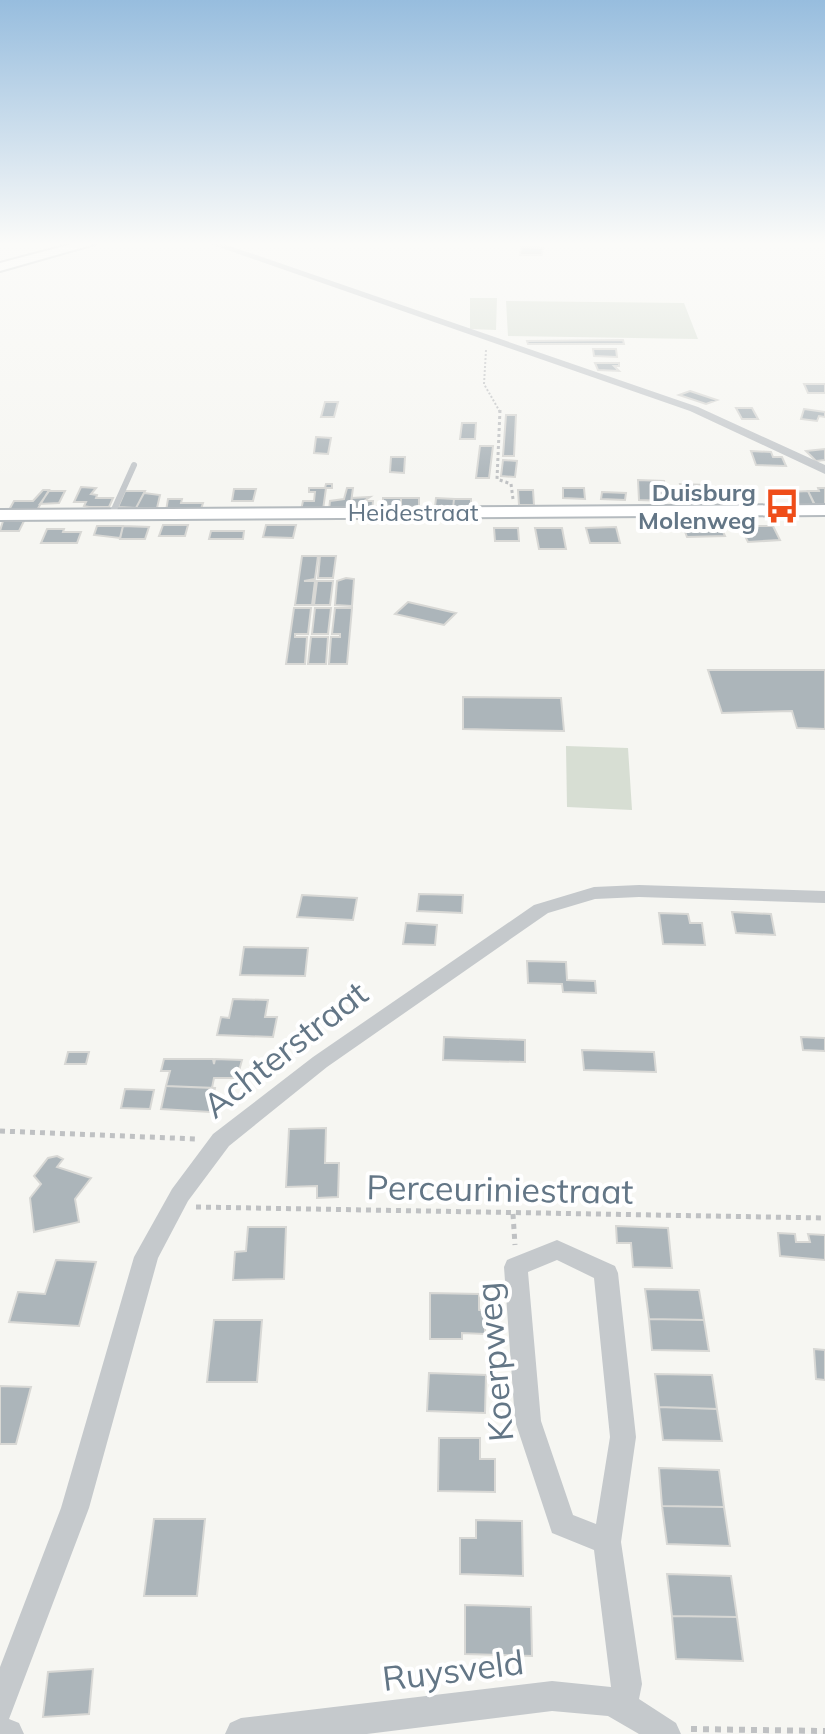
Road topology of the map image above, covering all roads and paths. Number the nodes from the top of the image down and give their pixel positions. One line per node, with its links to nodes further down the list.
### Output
1 (443, 325): 2 (street)
2 (489, 341): 4 (street); 6 (path)
3 (134, 465): 7 (lane)
4 (825, 470)
5 (825, 510): 6 (street, Heidestraat)
6 (515, 511): 7 (street, Heidestraat)
7 (112, 514): 8 (street, Heidestraat)
8 (0, 515)
9 (825, 897): 11 (street, Achterstraat)
10 (0, 1131): 11 (path)
11 (221, 1140): 12 (street, Achterstraat)
12 (173, 1206): 13 (path, Perceuriniestraat); 17 (street, Achterstraat)
13 (513, 1214): 14 (path, Perceuriniestraat); 15 (path)
14 (825, 1218)
15 (516, 1267): 16 (street, Koerpweg); 16 (street, Koerpweg)
16 (607, 1542): 18 (street, Koerpweg)
17 (0, 1707)
18 (622, 1707): 19 (street, Ruysveld); 23 (street, Ruysveld)
19 (661, 1731): 20 (path)
20 (825, 1731)
21 (0, 1733): 22 (street)
22 (8, 1734)
23 (241, 1734)

